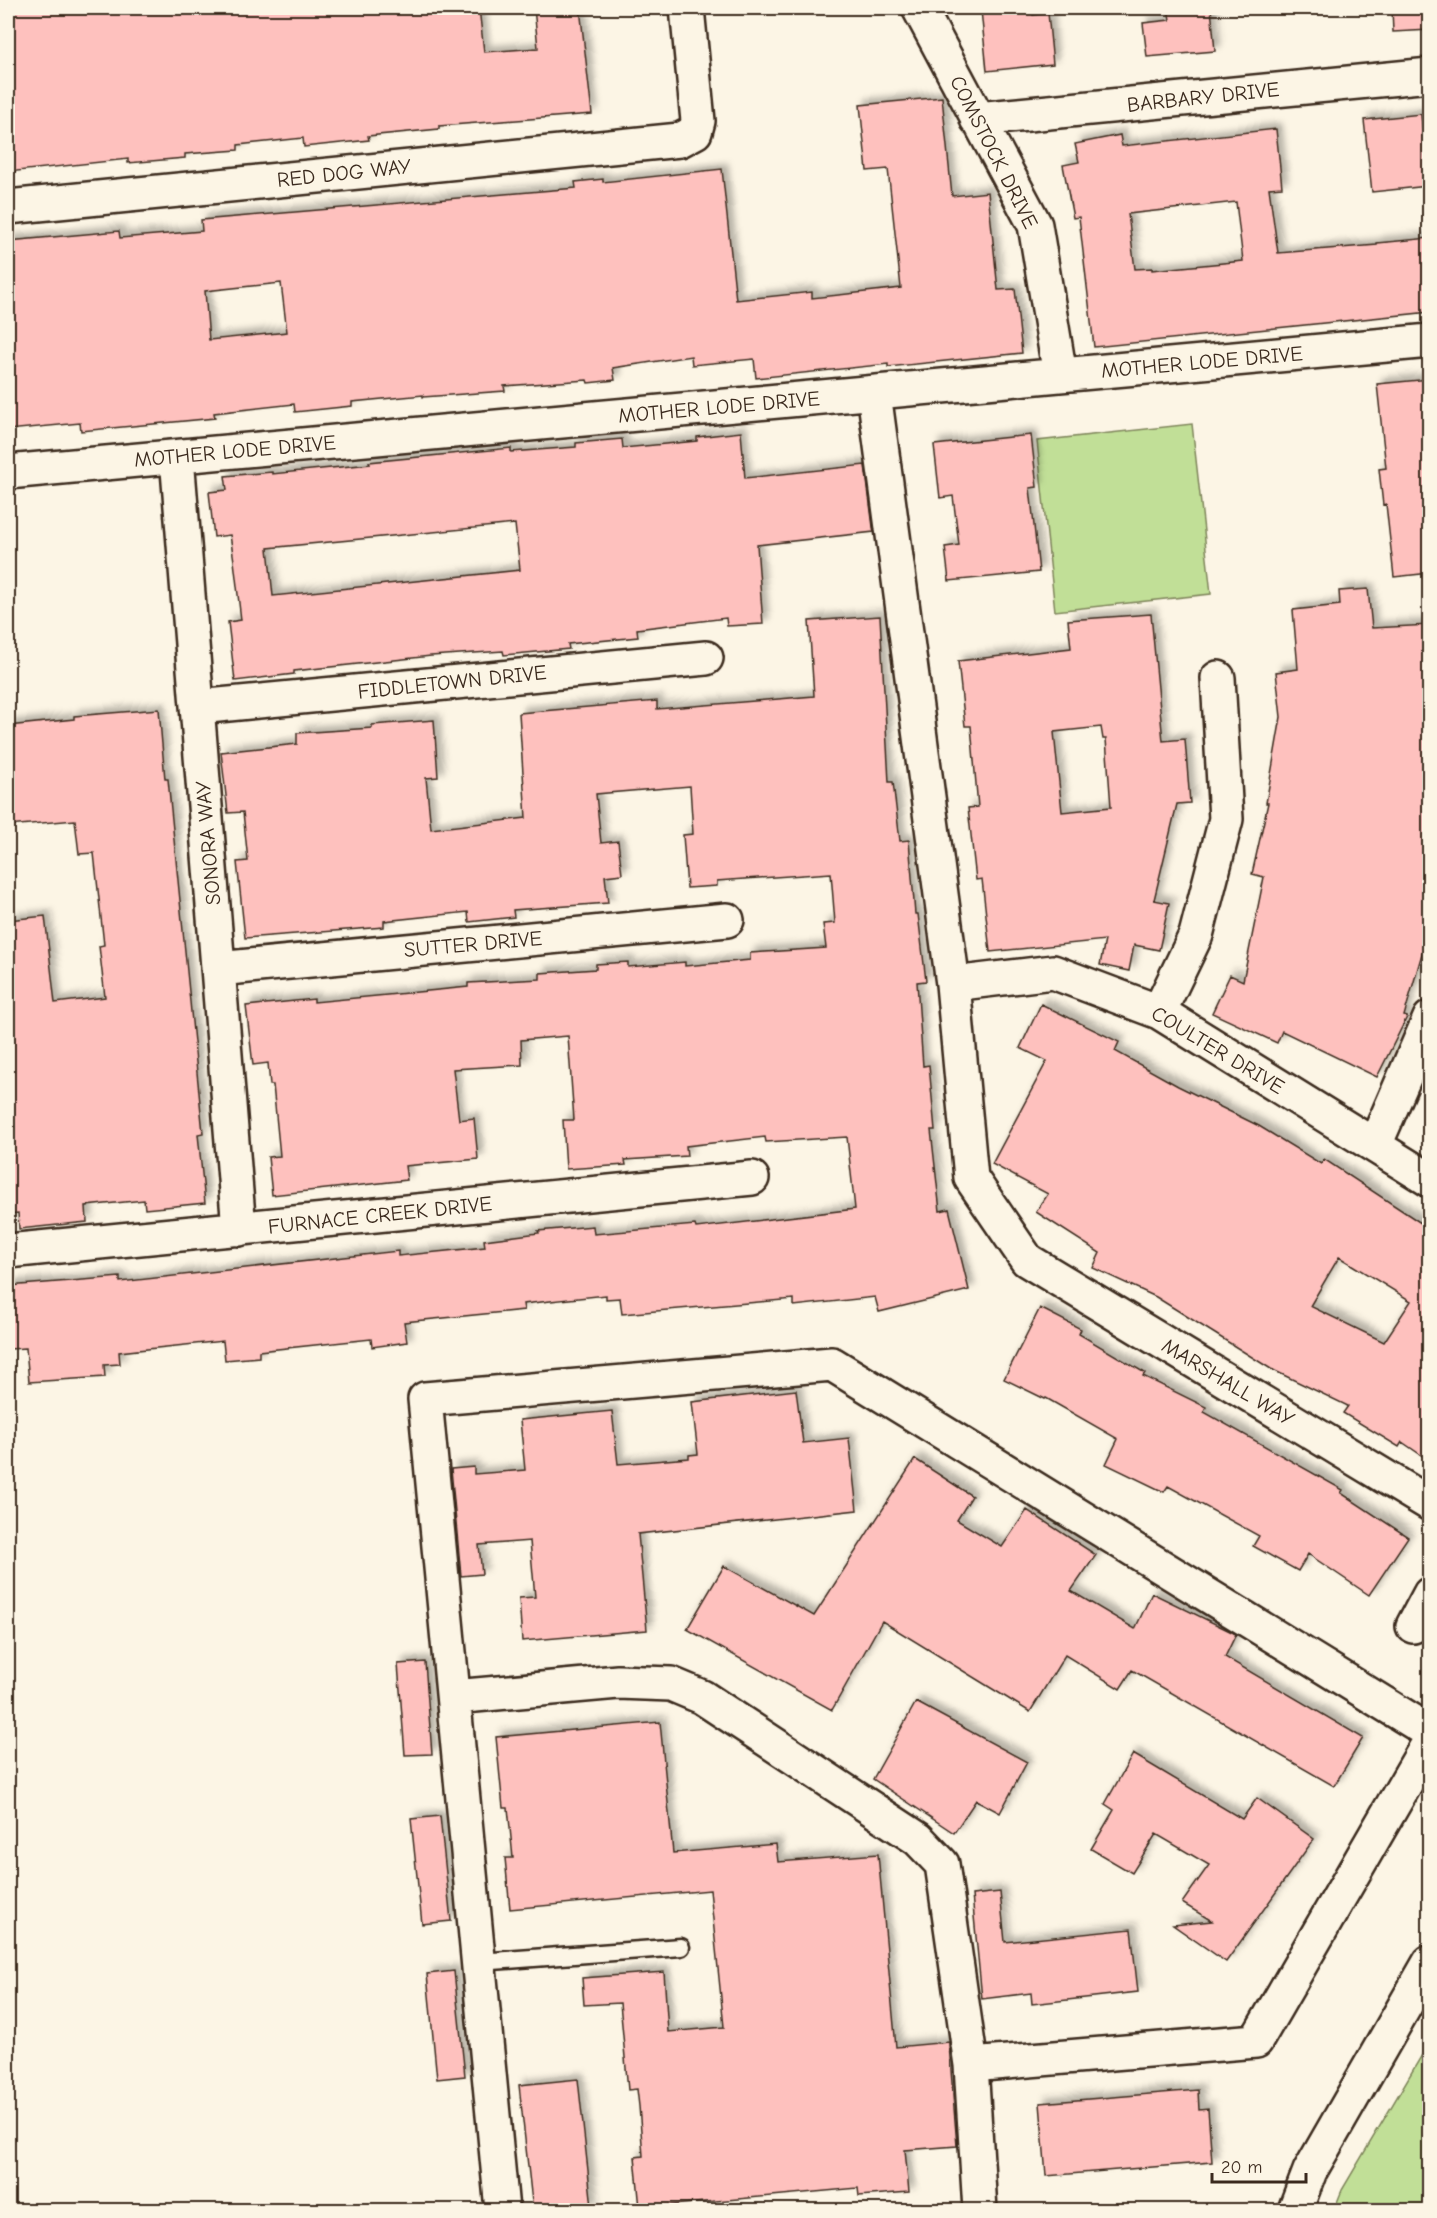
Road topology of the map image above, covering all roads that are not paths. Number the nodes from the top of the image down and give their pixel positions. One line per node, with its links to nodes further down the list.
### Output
1 (687, 8): 5 (street, RED DOG WAY)
2 (919, 8): 4 (street, COMSTOCK DRIVE)
3 (1430, 75): 4 (street, BARBARY DRIVE)
4 (977, 119): 7 (street, COMSTOCK DRIVE)
5 (8, 207)
6 (1430, 341): 7 (street, MOTHER LODE DRIVE)
7 (1060, 375): 8 (street, MOTHER LODE DRIVE)
8 (874, 393): 9 (street, MOTHER LODE DRIVE); 16 (street)
9 (177, 457): 10 (street, MOTHER LODE DRIVE); 13 (street, SONORA WAY)
10 (8, 472)
11 (706, 658): 13 (street, FIDDLETOWN DRIVE)
12 (1218, 678): 17 (street)
13 (198, 707): 15 (street, SONORA WAY)
14 (727, 920): 15 (street, SUTTER DRIVE)
15 (218, 969): 22 (street, SONORA WAY)
16 (953, 984): 17 (street, COULTER DRIVE); 24 (street, MARSHALL WAY)
17 (1159, 1012): 19 (street, COULTER DRIVE)
18 (1430, 1018): 19 (street)
19 (1375, 1145): 21 (street, COULTER DRIVE)
20 (753, 1178): 22 (street, FURNACE CREEK DRIVE)
21 (1430, 1180)
22 (238, 1229): 23 (street, FURNACE CREEK DRIVE)
23 (8, 1251)
24 (1430, 1504)
25 (1430, 1594): 26 (street)
26 (1421, 1631)
27 (454, 1697): 28 (street); 31 (street); 33 (street)
28 (1430, 1732)
29 (1430, 1741): 33 (street)
30 (681, 1947): 31 (lane)
31 (478, 1962): 34 (street)
32 (1430, 1962): 36 (street)
33 (971, 2065): 35 (street)
34 (502, 2211)
35 (980, 2211)
36 (1295, 2211)

